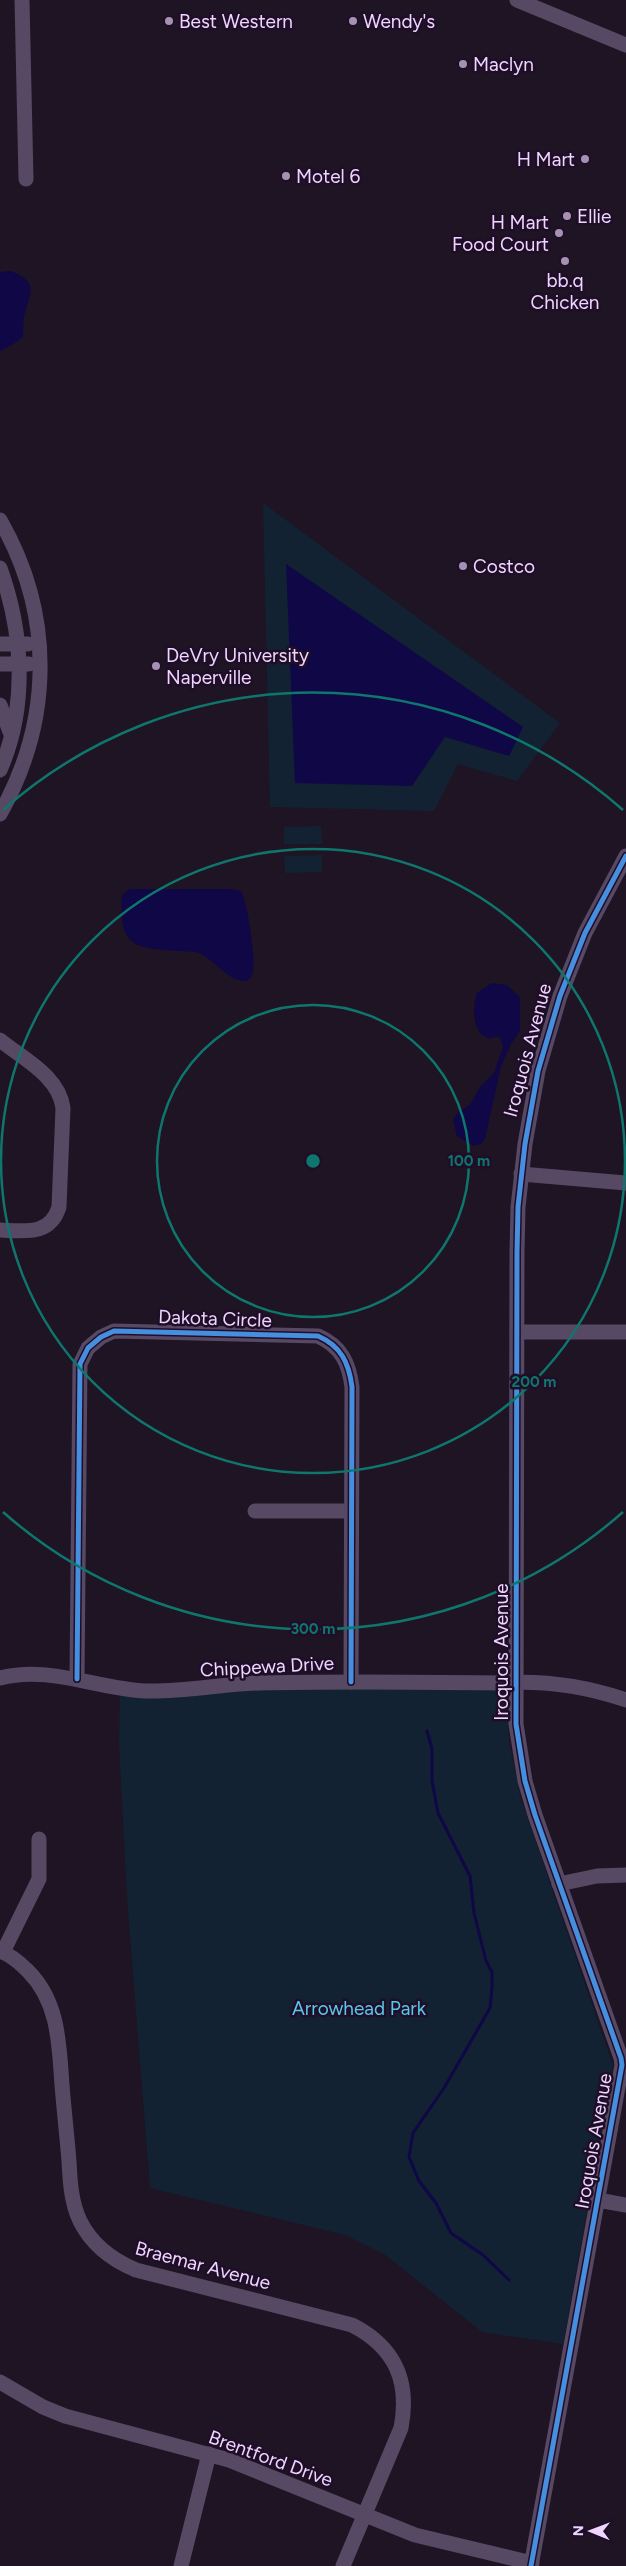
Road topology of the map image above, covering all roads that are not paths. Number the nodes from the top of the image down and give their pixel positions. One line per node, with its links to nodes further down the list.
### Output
1 (22, 0): 4 (street)
2 (517, 0): 3 (street)
3 (626, 44)
4 (26, 179)
5 (0, 520): 10 (street)
6 (2, 573): 7 (street); 9 (street)
7 (0, 600)
8 (0, 644): 9 (street)
9 (18, 644): 10 (street); 12 (street)
10 (40, 645): 13 (street)
11 (0, 664): 12 (street)
12 (19, 664): 13 (street); 15 (street)
13 (40, 664): 17 (street)
14 (0, 705): 15 (street)
15 (11, 734): 16 (street)
16 (0, 770)
17 (0, 814)
18 (625, 860): 20 (street, Iroquois Avenue)
19 (0, 1040): 22 (street)
20 (521, 1174): 21 (street); 23 (street, Iroquois Avenue)
21 (626, 1183)
22 (0, 1230)
23 (517, 1332): 24 (street); 30 (street, Iroquois Avenue)
24 (626, 1332)
25 (255, 1511): 26 (street)
26 (351, 1511): 28 (street, Dakota Circle); 29 (street, Dakota Circle)
27 (0, 1678): 28 (street, Chippewa Drive)
28 (77, 1679): 29 (street, Chippewa Drive)
29 (350, 1682): 30 (street, Chippewa Drive)
30 (515, 1682): 31 (street, Chippewa Drive); 34 (street, Iroquois Avenue)
31 (626, 1700)
32 (38, 1839): 35 (street)
33 (626, 1875): 34 (street)
34 (559, 1884): 36 (street, Iroquois Avenue)
35 (2, 1951): 41 (street, Braemar Avenue)
36 (624, 2058): 37 (street, Iroquois Avenue)
37 (598, 2200): 38 (street); 42 (street, Iroquois Avenue)
38 (626, 2205)
39 (0, 2382): 40 (street, Brentford Drive)
40 (209, 2454): 41 (street, Brentford Drive); 43 (street)
41 (365, 2515): 42 (street, Brentford Drive); 44 (street, Braemar Avenue)
42 (532, 2565)
43 (181, 2566)
44 (343, 2566)

